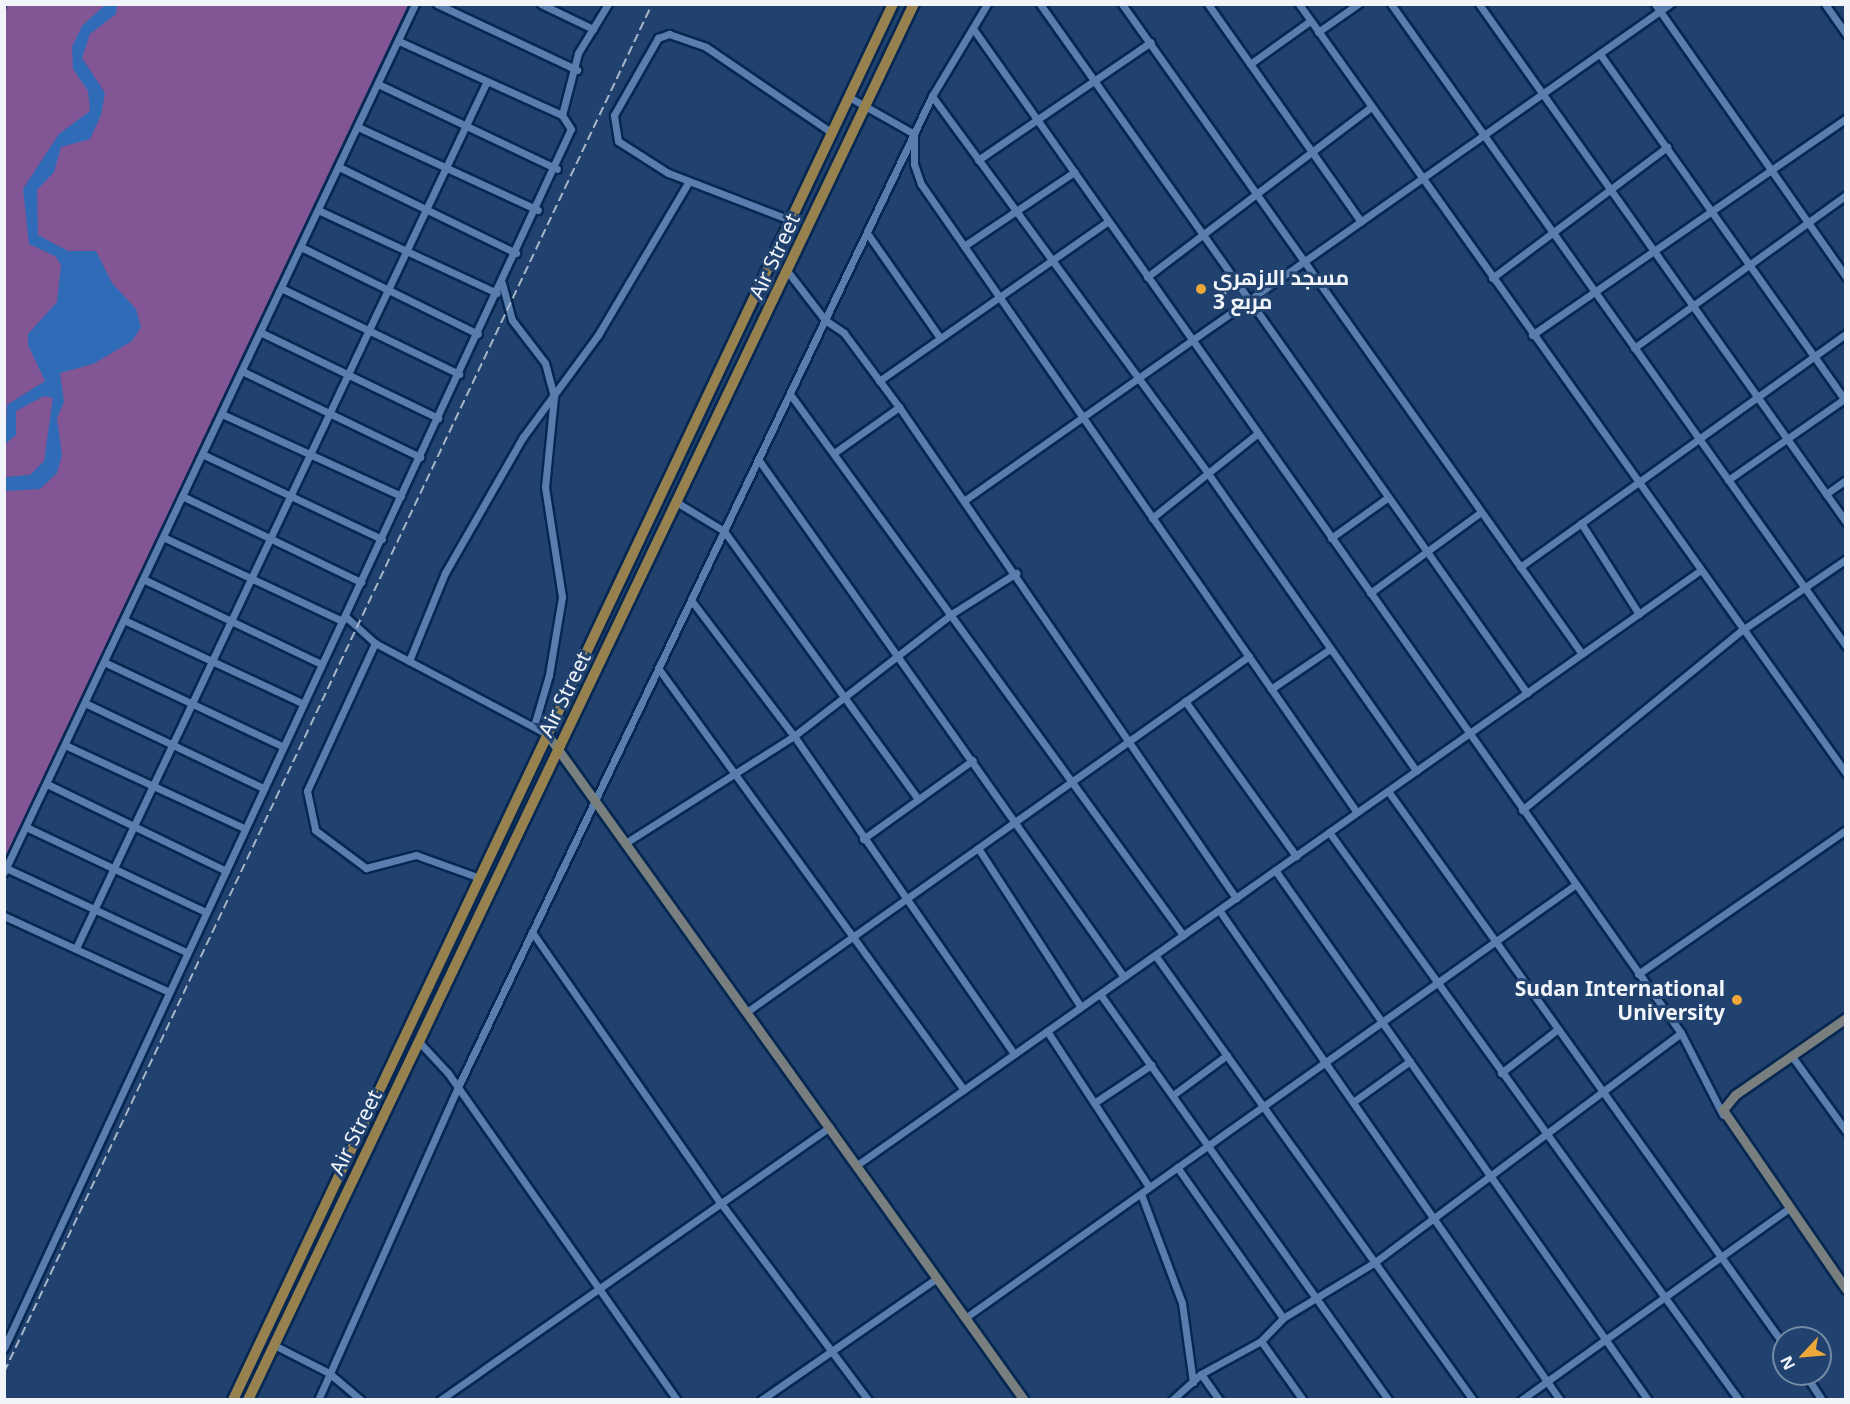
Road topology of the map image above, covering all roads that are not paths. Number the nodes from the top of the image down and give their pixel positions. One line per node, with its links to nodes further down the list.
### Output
1 (415, 4): 24 (street)
2 (437, 4): 28 (street)
3 (541, 4): 20 (street)
4 (608, 4): 20 (street)
5 (893, 4): 34 (main road, Air Street)
6 (914, 4): 36 (main road, Air Street)
7 (987, 4): 21 (street)
8 (1040, 4): 30 (street)
9 (1122, 4): 25 (street)
10 (1208, 4): 27 (street)
11 (1299, 4): 19 (street)
12 (1358, 4): 22 (street)
13 (1391, 4): 44 (street)
14 (1479, 4): 32 (street)
15 (1655, 4): 18 (street)
16 (1670, 4): 18 (street)
17 (1824, 4): 23 (street)
18 (1660, 12): 26 (street); 51 (street)
19 (1310, 21): 22 (street); 27 (street)
20 (593, 29): 28 (street)
21 (974, 30): 33 (street); 39 (street)
22 (1318, 32): 35 (street)
23 (1845, 34)
24 (399, 41): 29 (street); 31 (street)
25 (1150, 42): 30 (street); 56 (street)
26 (1600, 54): 32 (street); 45 (street)
27 (1250, 64): 46 (street)
28 (577, 70): 37 (street)
29 (487, 81): 37 (street); 40 (street)
30 (1092, 82): 39 (street); 69 (street)
31 (378, 84): 40 (street); 41 (street)
32 (1543, 94): 44 (street); 55 (street)
33 (932, 96): 43 (street); 47 (street)
34 (849, 97): 36 (street); 42 (main road, Air Street)
35 (1371, 107): 46 (street); 53 (street)
36 (863, 108): 43 (street); 78 (main road, Air Street)
37 (562, 115): 50 (street)
38 (1845, 118): 51 (street)
39 (1038, 119): 47 (street); 52 (street)
40 (466, 125): 48 (street); 50 (street)
41 (358, 127): 48 (street); 49 (street)
42 (832, 133): 54 (street); 63 (main road, Air Street)
43 (914, 134): 68 (street); 70 (street)
44 (1484, 136): 53 (street); 67 (street)
45 (1667, 147): 55 (street); 61 (street)
46 (1311, 153): 56 (street); 65 (street)
47 (978, 160): 62 (street)
48 (447, 166): 58 (street); 60 (street)
49 (339, 167): 58 (street); 59 (street)
50 (557, 169): 60 (street)
51 (1771, 170): 61 (street); 66 (street)
52 (1074, 172): 62 (street); 64 (street)
53 (1422, 179): 65 (street); 81 (street)
54 (688, 183): 63 (street); 106 (street)
55 (1609, 188): 67 (street); 73 (street)
56 (1256, 195): 69 (street); 76 (street)
57 (1845, 196): 66 (street)
58 (425, 208): 72 (street); 74 (street)
59 (318, 210): 71 (street); 72 (street)
60 (538, 210): 74 (street)
61 (1711, 210): 73 (street); 77 (street)
62 (1015, 211): 70 (street); 75 (street)
63 (790, 220): 178 (main road, Air Street)
64 (1108, 221): 75 (street); 79 (street)
65 (1361, 222): 76 (street)
66 (1807, 222): 77 (street); 80 (street)
67 (1552, 232): 81 (street); 85 (street)
68 (867, 233): 90 (street); 96 (street)
69 (1201, 236): 79 (street); 88 (street)
70 (964, 246): 87 (street)
71 (301, 247): 83 (street); 84 (street)
72 (407, 251): 84 (street); 86 (street)
73 (1653, 251): 85 (street); 89 (street)
74 (516, 253): 82 (street)
75 (1051, 261): 87 (street); 103 (street)
76 (1304, 262): 88 (street); 133 (street)
77 (1750, 264): 89 (street); 99 (street)
78 (788, 272): 90 (street); 132 (main road, Air Street)
79 (1147, 277): 97 (street)
80 (1845, 277)
81 (1492, 278): 95 (street)
82 (502, 284): 86 (street); 106 (street)
83 (281, 288): 91 (street); 92 (street)
84 (388, 291): 92 (street); 93 (street)
85 (1594, 292): 95 (street); 98 (street)
86 (497, 293): 93 (street)
87 (1000, 297): 96 (street); 112 (street)
88 (1248, 302): 97 (street); 130 (street)
89 (1692, 305): 98 (street); 107 (street)
90 (825, 320): 104 (street); 105 (street)
91 (260, 332): 100 (street); 101 (street)
92 (367, 332): 101 (street); 102 (street)
93 (478, 334): 102 (street)
94 (1845, 334): 99 (street)
95 (1532, 335): 125 (street)
96 (940, 338): 104 (street)
97 (1194, 340): 103 (street); 114 (street)
98 (1634, 348): 115 (street)
99 (1815, 356): 107 (street); 108 (street)
100 (242, 371): 110 (street); 111 (street)
101 (349, 373): 111 (street); 113 (street)
102 (459, 374): 113 (street)
103 (1136, 379): 112 (street); 122 (street)
104 (879, 381): 109 (street)
105 (790, 394): 117 (street); 121 (street)
106 (554, 397): 166 (street); 177 (street)
107 (1757, 397): 115 (street); 116 (street)
108 (1845, 400): 116 (street)
109 (899, 407): 117 (street); 131 (street)
110 (222, 414): 118 (street); 119 (street)
111 (330, 414): 119 (street); 120 (street)
112 (1082, 416): 131 (street); 134 (street)
113 (438, 418): 120 (street)
114 (1257, 434): 122 (street); 141 (street)
115 (1699, 439): 123 (street); 125 (street)
116 (1786, 439): 123 (street); 126 (street)
117 (834, 453): 153 (street)
118 (202, 454): 127 (street); 128 (street)
119 (310, 455): 128 (street); 129 (street)
120 (420, 457): 129 (street)
121 (758, 459): 137 (street); 163 (street)
122 (1207, 472): 134 (street); 161 (street)
123 (1728, 480): 150 (street)
124 (1845, 480): 126 (street)
125 (1637, 483): 136 (street); 145 (street)
126 (1826, 494): 135 (street)
127 (182, 496): 138 (street); 139 (street)
128 (291, 496): 139 (street); 140 (street)
129 (401, 496): 140 (street)
130 (1387, 498): 141 (street); 142 (street)
131 (965, 500): 146 (street)
132 (678, 503): 137 (street); 185 (main road, Air Street)
133 (1481, 512): 142 (street); 144 (street)
134 (1152, 518): 164 (street)
135 (1845, 522)
136 (1581, 523): 144 (street); 154 (street)
137 (724, 531): 152 (street); 172 (street)
138 (163, 537): 147 (street); 148 (street)
139 (271, 538): 148 (street); 149 (street)
140 (382, 538): 149 (street)
141 (1331, 538): 151 (street)
142 (1426, 553): 151 (street); 171 (street)
143 (1845, 560): 150 (street)
144 (1520, 567): 162 (street)
145 (1698, 572): 154 (street); 158 (street)
146 (1016, 573): 153 (street); 181 (street)
147 (143, 579): 156 (street); 157 (street)
148 (251, 579): 155 (street); 157 (street)
149 (361, 582): 155 (street)
150 (1804, 588): 158 (street); 160 (street)
151 (1370, 593): 179 (street)
152 (691, 600): 169 (street); 180 (street)
153 (953, 613): 163 (street); 190 (street)
154 (1639, 614): 162 (street)
155 (344, 619): 159 (street); 168 (street)
156 (124, 620): 165 (street); 167 (street)
157 (231, 621): 165 (street); 168 (street)
158 (1742, 631): 188 (street); 197 (street)
159 (375, 643): 166 (street); 213 (street)
160 (1845, 646)
161 (1330, 649): 170 (street); 187 (street)
162 (1582, 654): 171 (street)
163 (901, 656): 172 (street); 186 (street)
164 (1249, 656): 170 (street); 173 (street)
165 (213, 660): 175 (street); 176 (street)
166 (409, 661): 177 (street)
167 (105, 662): 174 (street); 175 (street)
168 (321, 664): 176 (street)
169 (658, 669): 189 (street); 196 (street)
170 (1271, 689): 198 (street)
171 (1527, 693): 179 (street)
172 (843, 696): 180 (street); 195 (street)
173 (1185, 701): 181 (street); 208 (street)
174 (85, 703): 182 (street); 183 (street)
175 (193, 703): 182 (street); 184 (street)
176 (302, 703): 184 (street)
177 (534, 726): 178 (street)
178 (547, 734): 185 (street); 213 (main road, Air Street)
179 (1469, 734): 187 (street); 197 (street)
180 (794, 736): 189 (street); 205 (street)
181 (1130, 740): 190 (street); 215 (street)
182 (172, 744): 192 (street); 193 (street)
183 (65, 745): 191 (street); 192 (street)
184 (282, 746): 193 (street)
185 (560, 748): 196 (street); 240 (main road, Air Street)
186 (973, 759): 195 (street); 199 (street)
187 (1416, 771): 194 (street)
188 (1845, 773)
189 (735, 776): 206 (street); 223 (street)
190 (1072, 781): 199 (street); 222 (street)
191 (47, 784): 200 (street); 201 (street)
192 (153, 785): 201 (street); 202 (street)
193 (263, 788): 202 (street)
194 (1388, 791): 198 (street); 224 (street)
195 (918, 799): 205 (street)
196 (595, 800): 206 (street); 221 (street)
197 (1522, 810): 214 (street)
198 (1356, 811): 204 (street)
199 (1015, 822): 207 (street); 229 (street)
200 (26, 826): 209 (street); 210 (street)
201 (134, 826): 209 (street); 212 (street)
202 (244, 828): 212 (street)
203 (1845, 830): 228 (street)
204 (1329, 832): 208 (street); 230 (street)
205 (863, 839): 216 (street)
206 (627, 842): 234 (street)
207 (978, 848): 216 (street); 233 (street)
208 (1296, 856): 211 (street)
209 (112, 867): 217 (street); 219 (street)
210 (5, 870): 217 (street)
211 (1275, 870): 215 (street); 236 (street)
212 (226, 871): 219 (street)
213 (480, 878): 288 (main road, Air Street)
214 (1575, 885): 224 (street); 228 (street)
215 (1236, 898): 218 (street)
216 (906, 900): 223 (street); 241 (street)
217 (94, 909): 225 (street); 226 (street)
218 (1219, 910): 222 (street); 245 (street)
219 (206, 912): 226 (street)
220 (4, 916): 225 (street)
221 (532, 932): 248 (street); 265 (street)
222 (1183, 935): 227 (street)
223 (850, 939): 234 (street); 249 (street)
224 (1494, 941): 230 (street); 237 (street)
225 (76, 948): 231 (street)
226 (186, 952): 231 (street)
227 (1155, 955): 229 (street); 242 (street)
228 (1638, 974): 239 (street)
229 (1124, 977): 232 (street)
230 (1437, 983): 236 (street); 247 (street)
231 (167, 992): 281 (street)
232 (1100, 994): 233 (street); 246 (street)
233 (1081, 1007): 238 (street)
234 (748, 1011): 256 (street)
235 (1845, 1018): 243 (street)
236 (1382, 1021): 244 (street); 245 (street)
237 (1558, 1029): 247 (street); 251 (street)
238 (1047, 1031): 241 (street); 253 (street)
239 (1681, 1033): 251 (street); 255 (street)
240 (420, 1043): 248 (street); 280 (main road, Air Street)
241 (1014, 1054): 249 (street)
242 (1227, 1055): 250 (street); 254 (street)
243 (1791, 1055): 255 (street); 257 (street)
244 (1410, 1061): 252 (street); 262 (street)
245 (1325, 1062): 252 (street); 254 (street)
246 (1151, 1065): 250 (street); 253 (street)
247 (1502, 1073): 258 (street)
248 (458, 1087): 271 (street); 283 (street)
249 (964, 1090): 260 (street)
250 (1173, 1095): 259 (street)
251 (1604, 1095): 258 (street); 268 (street)
252 (1353, 1102): 267 (street)
253 (1094, 1103): 263 (street)
254 (1263, 1106): 259 (street); 269 (street)
255 (1725, 1120): 266 (street)
256 (830, 1127): 260 (street); 265 (street)
257 (1845, 1131)
258 (1545, 1135): 262 (street); 274 (street)
259 (1207, 1145): 261 (street); 273 (street)
260 (857, 1165): 270 (street)
261 (1177, 1167): 263 (street); 276 (street)
262 (1490, 1175): 267 (street); 278 (street)
263 (1149, 1187): 264 (street)
264 (1141, 1194): 275 (street); 286 (street)
265 (720, 1202): 271 (street); 282 (street)
266 (1788, 1209): 268 (street); 272 (street)
267 (1433, 1218): 269 (street); 285 (street)
268 (1720, 1257): 274 (street); 277 (street)
269 (1375, 1262): 273 (street); 301 (street)
270 (937, 1278): 275 (street); 282 (street)
271 (598, 1287): 292 (street); 293 (street)
272 (1845, 1289)
273 (1315, 1297): 276 (street); 300 (street)
274 (1662, 1299): 278 (street); 305 (street)
275 (965, 1318): 296 (street)
276 (1283, 1318): 279 (street)
277 (1772, 1328)
278 (1606, 1339): 285 (street); 304 (street)
279 (1261, 1341): 284 (street); 299 (street)
280 (274, 1345): 283 (street); 289 (main road, Air Street)
281 (4, 1348)
282 (834, 1351): 294 (street); 295 (street)
283 (329, 1373): 290 (street); 291 (street)
284 (1201, 1374): 286 (street); 298 (street)
285 (1547, 1381): 302 (street); 303 (street)
286 (1193, 1382): 297 (street)
287 (1812, 1386): 306 (street)
288 (233, 1400)
289 (248, 1400)
290 (318, 1400)
291 (361, 1400)
292 (440, 1400)
293 (677, 1400)
294 (761, 1400)
295 (868, 1400)
296 (1024, 1400)
297 (1172, 1400)
298 (1219, 1400)
299 (1302, 1400)
300 (1388, 1400)
301 (1473, 1400)
302 (1521, 1400)
303 (1560, 1400)
304 (1648, 1400)
305 (1739, 1400)
306 (1822, 1400)

